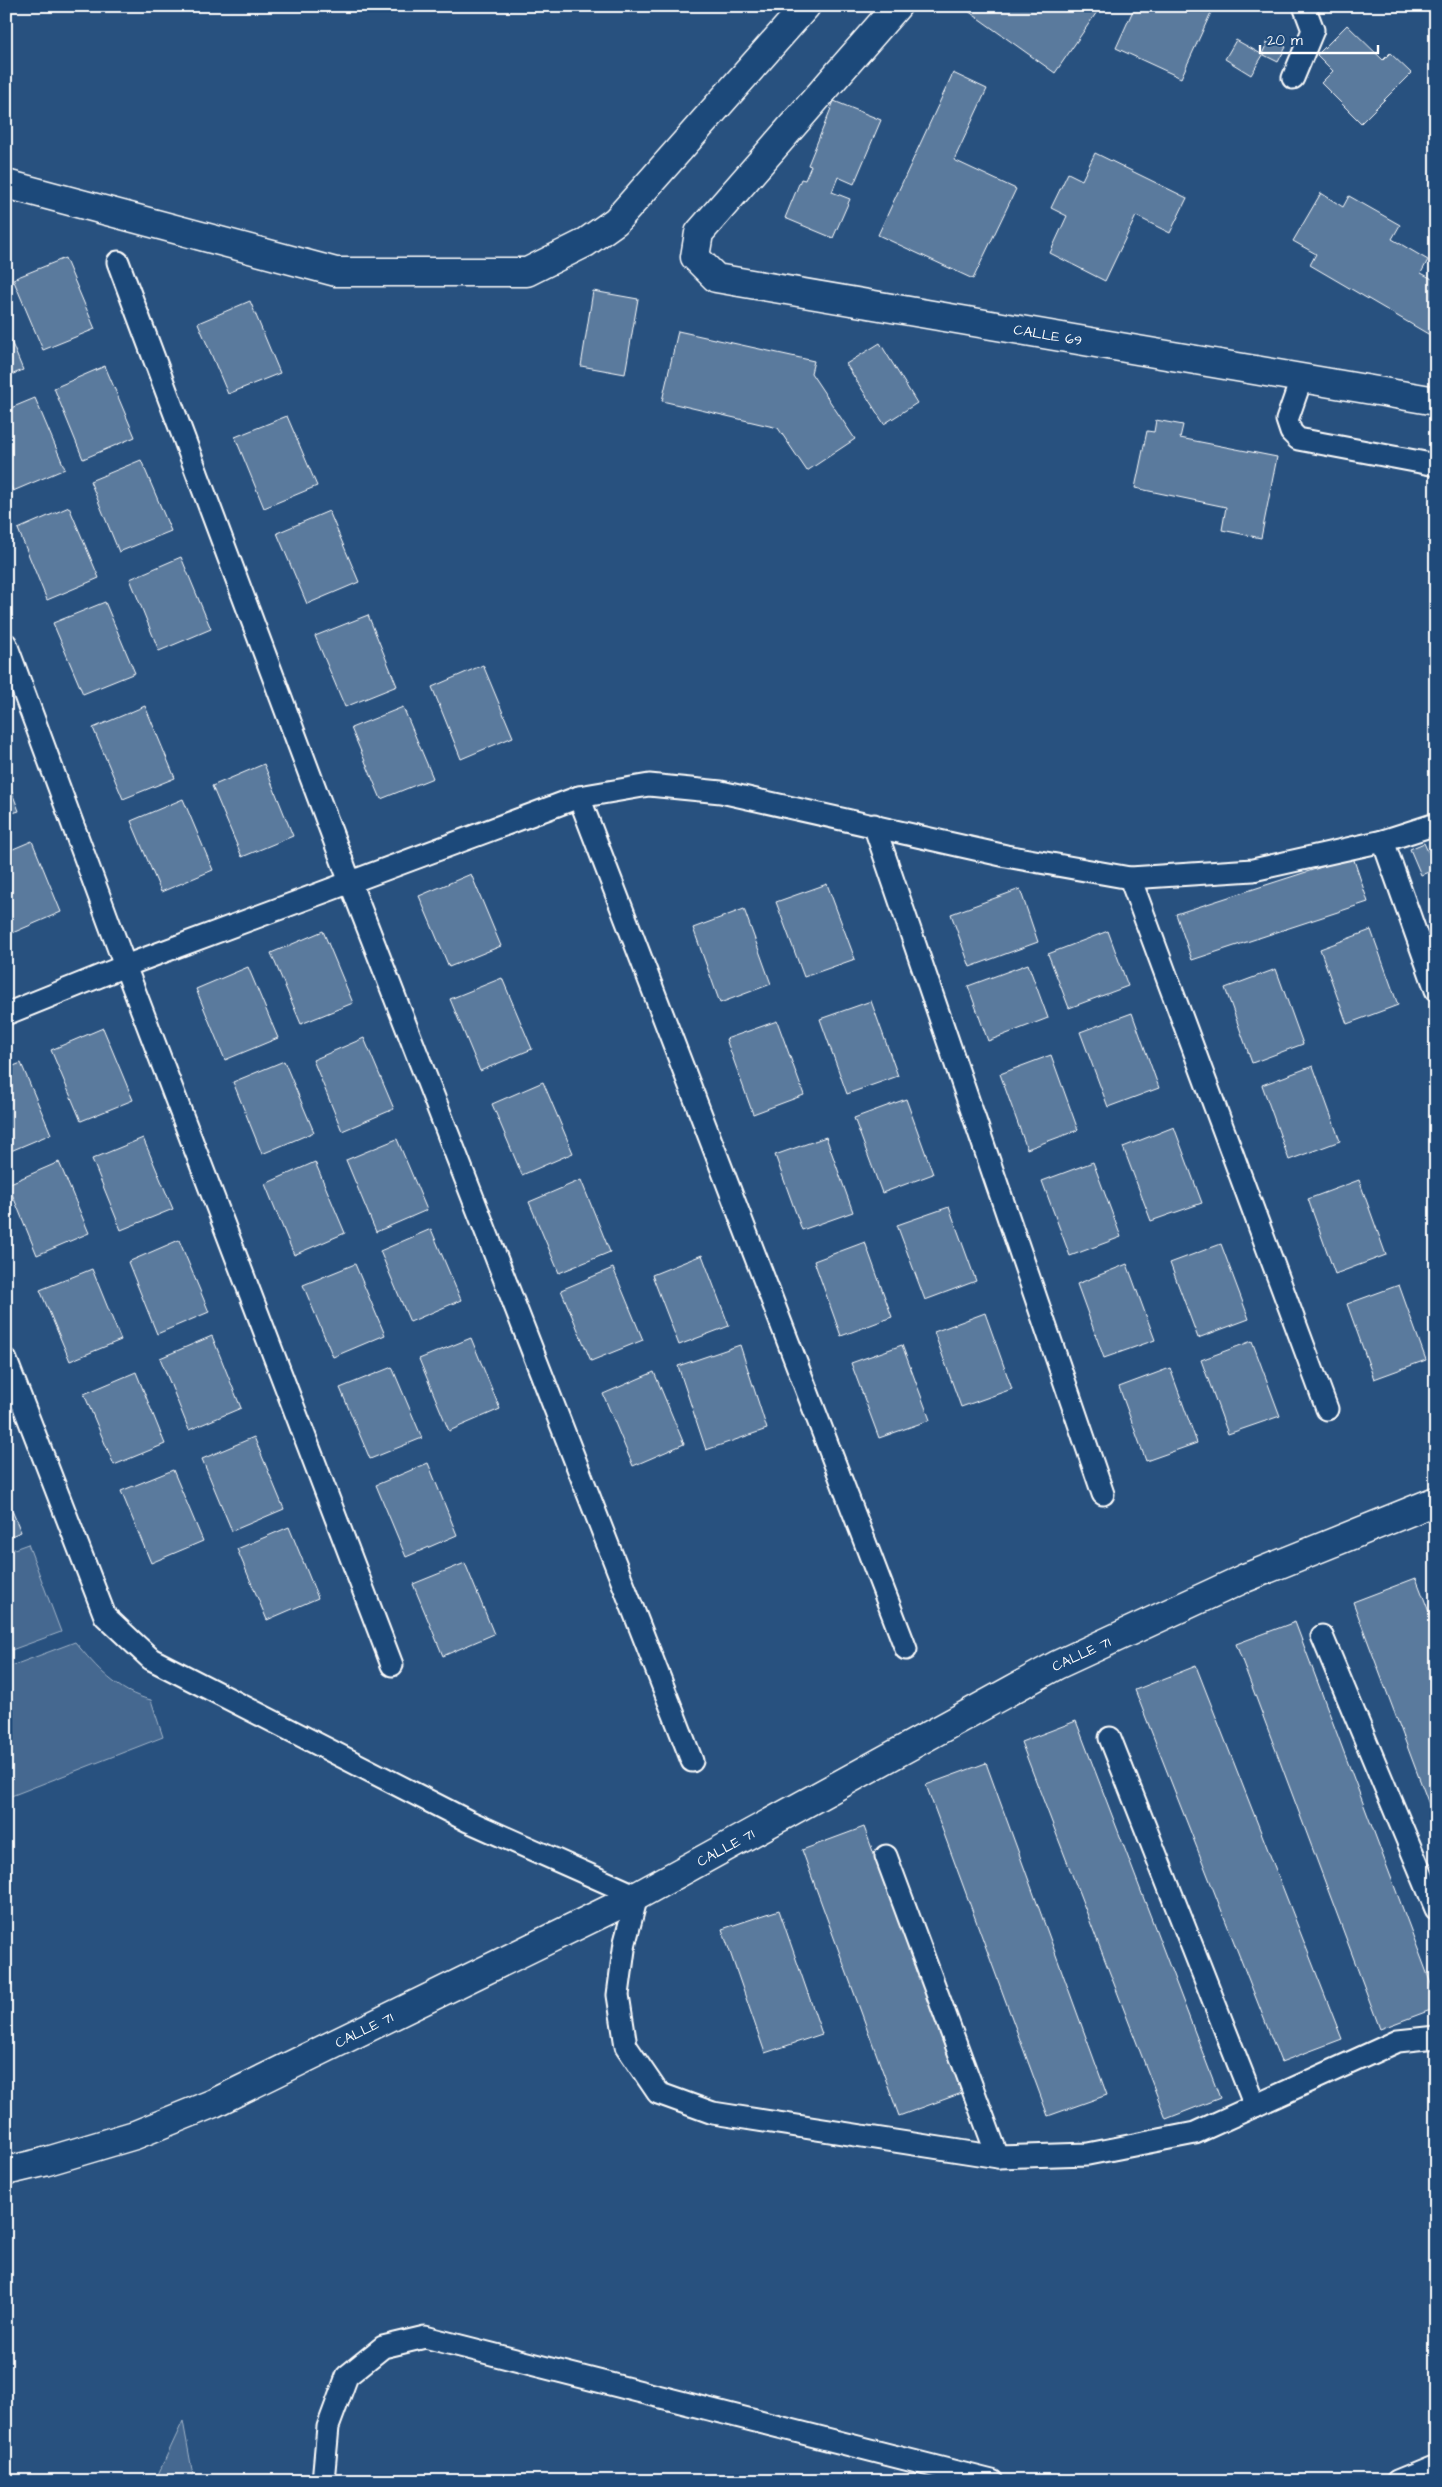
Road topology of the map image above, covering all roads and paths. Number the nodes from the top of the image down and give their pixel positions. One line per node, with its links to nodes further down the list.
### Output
1 (806, 6): 5 (street)
2 (897, 6): 7 (street, CALLE 69)
3 (1304, 6): 4 (lane)
4 (1293, 78)
5 (6, 184)
6 (118, 262): 16 (lane)
7 (1302, 378): 8 (street, CALLE 69); 9 (lane)
8 (1436, 401)
9 (1436, 466)
10 (6, 644): 17 (lane)
11 (579, 797): 13 (lane); 16 (lane); 25 (lane)
12 (1436, 824): 14 (lane)
13 (874, 825): 15 (lane); 22 (lane)
14 (1383, 842): 15 (lane); 18 (lane)
15 (1130, 878): 21 (lane)
16 (350, 882): 17 (lane); 28 (lane)
17 (125, 966): 19 (lane); 26 (lane)
18 (1436, 990)
19 (6, 1014)
20 (6, 1360): 30 (lane)
21 (1327, 1409)
22 (1103, 1494)
23 (1436, 1501): 30 (street, CALLE 71)
24 (1322, 1636): 31 (lane)
25 (906, 1649)
26 (392, 1665)
27 (1110, 1738): 33 (lane)
28 (692, 1761)
29 (886, 1856): 34 (lane)
30 (637, 1896): 34 (lane); 35 (street, CALLE 71)
31 (1436, 1909)
32 (1436, 2037): 33 (lane)
33 (1255, 2106): 34 (lane)
34 (998, 2157)
35 (6, 2171)
36 (1436, 2465): 39 (lane)
37 (323, 2481): 38 (lane)
38 (992, 2481)
39 (1397, 2481)

